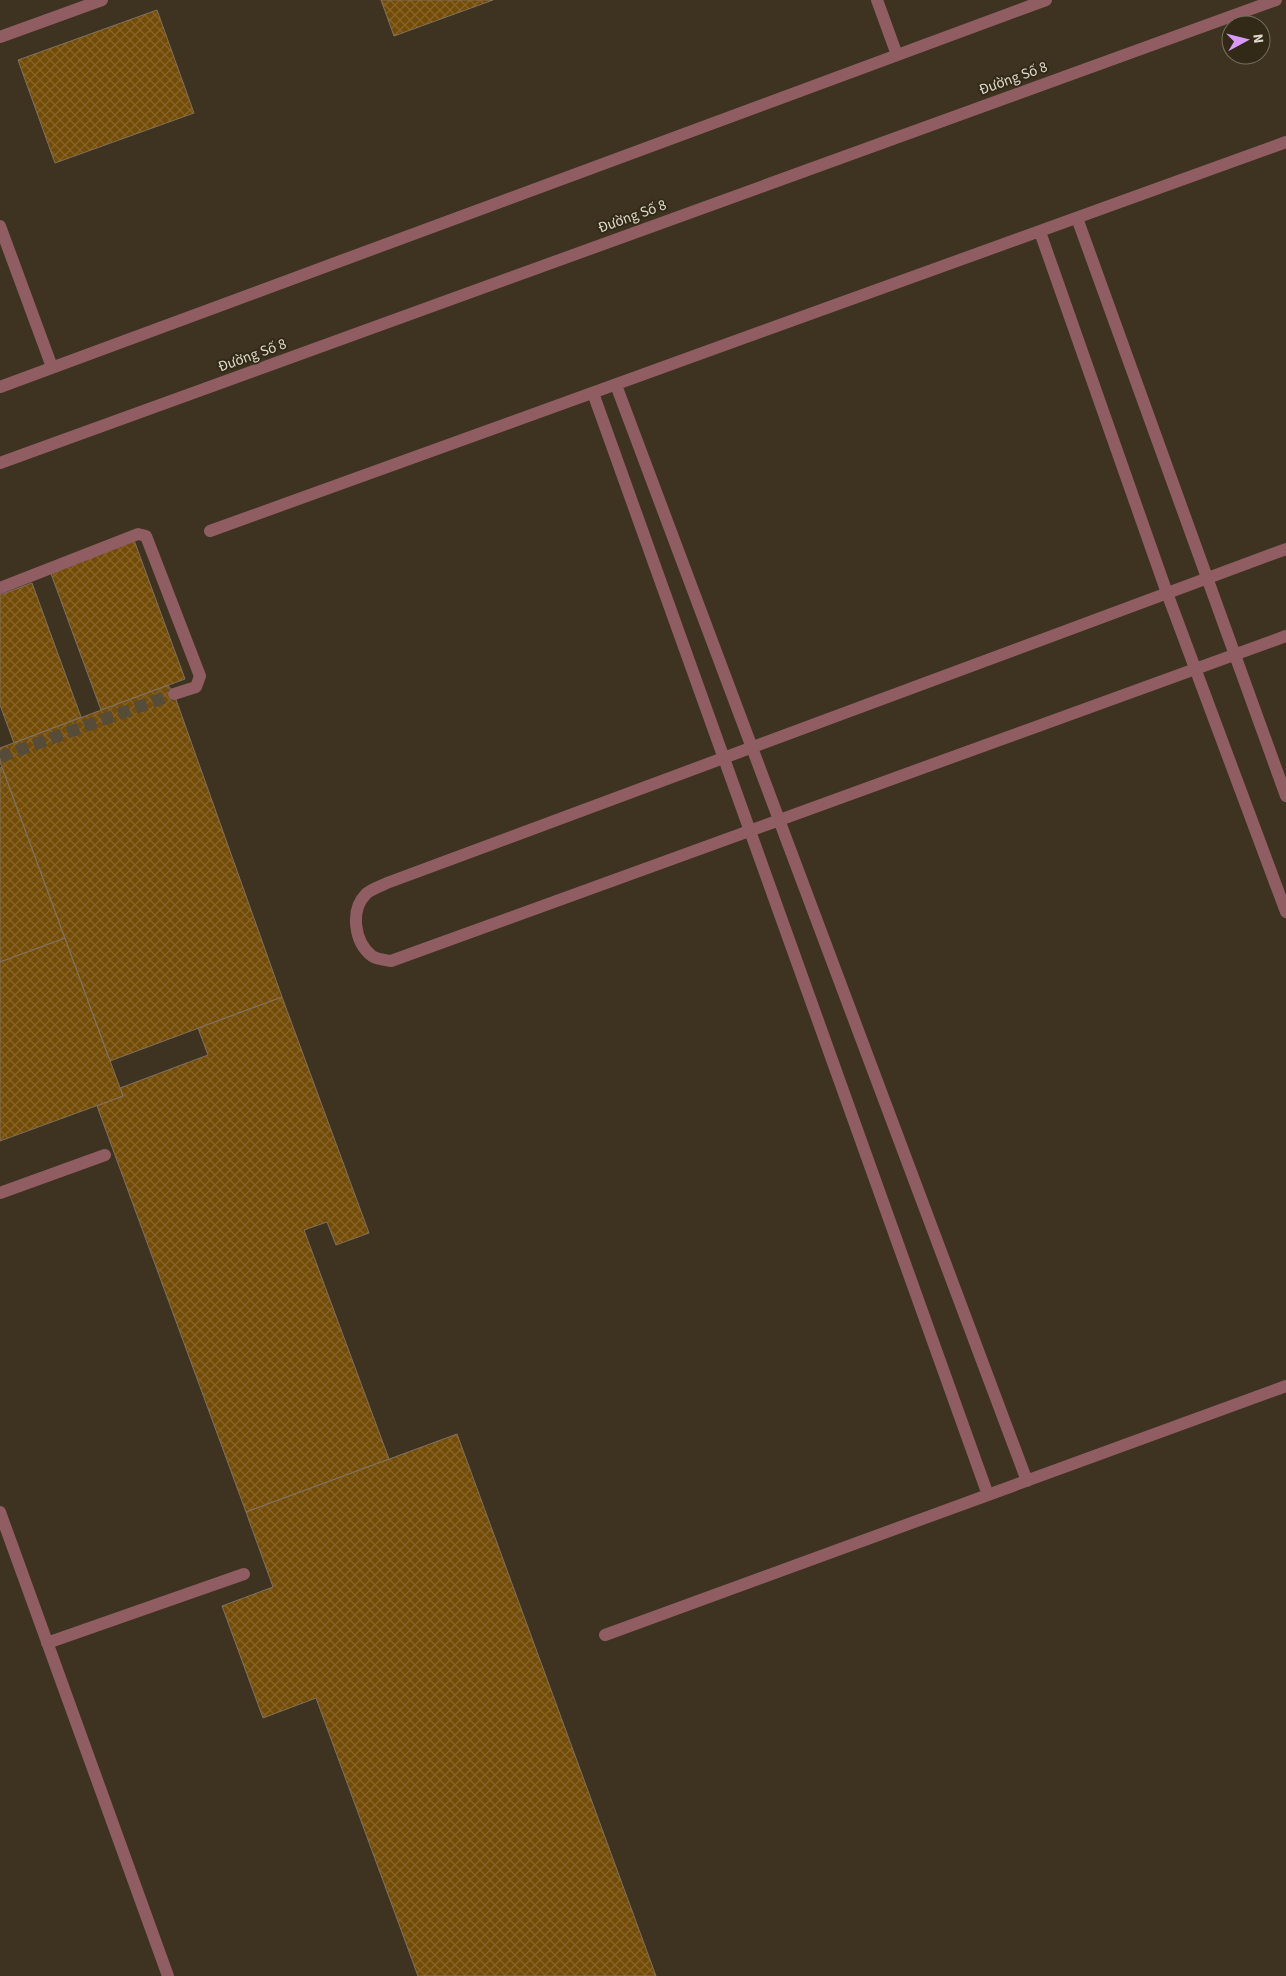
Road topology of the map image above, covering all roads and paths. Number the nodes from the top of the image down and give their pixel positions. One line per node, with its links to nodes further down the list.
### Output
1 (102, 0): 5 (street)
2 (877, 0): 6 (street)
3 (1046, 0): 6 (street)
4 (1276, 0): 15 (street, Đường Số 8)
5 (0, 37)
6 (897, 55): 11 (street)
7 (1286, 142): 8 (street)
8 (1077, 218): 10 (street); 18 (street)
9 (0, 226): 11 (street)
10 (1040, 232): 12 (street); 20 (street)
11 (52, 367): 13 (street)
12 (616, 385): 14 (street); 25 (street)
13 (0, 386)
14 (593, 393): 16 (street); 26 (street)
15 (0, 463)
16 (210, 531)
17 (1286, 548): 18 (street)
18 (1207, 578): 20 (street); 22 (street)
19 (0, 588): 24 (street)
20 (1167, 593): 23 (street); 25 (street)
21 (1286, 636): 22 (street)
22 (1235, 655): 23 (street); 27 (street)
23 (1196, 669): 28 (street); 30 (street)
24 (174, 694)
25 (752, 748): 26 (street); 28 (street)
26 (724, 758): 29 (street); 29 (street)
27 (1286, 796)
28 (780, 820): 29 (street); 34 (street)
29 (750, 832): 35 (street)
30 (1286, 912)
31 (105, 1155): 32 (street)
32 (0, 1193)
33 (1286, 1386): 34 (street)
34 (1027, 1481): 35 (street)
35 (988, 1495): 38 (street)
36 (0, 1512): 39 (street)
37 (244, 1574): 39 (street)
38 (606, 1635)
39 (47, 1643): 40 (street)
40 (168, 1976)

